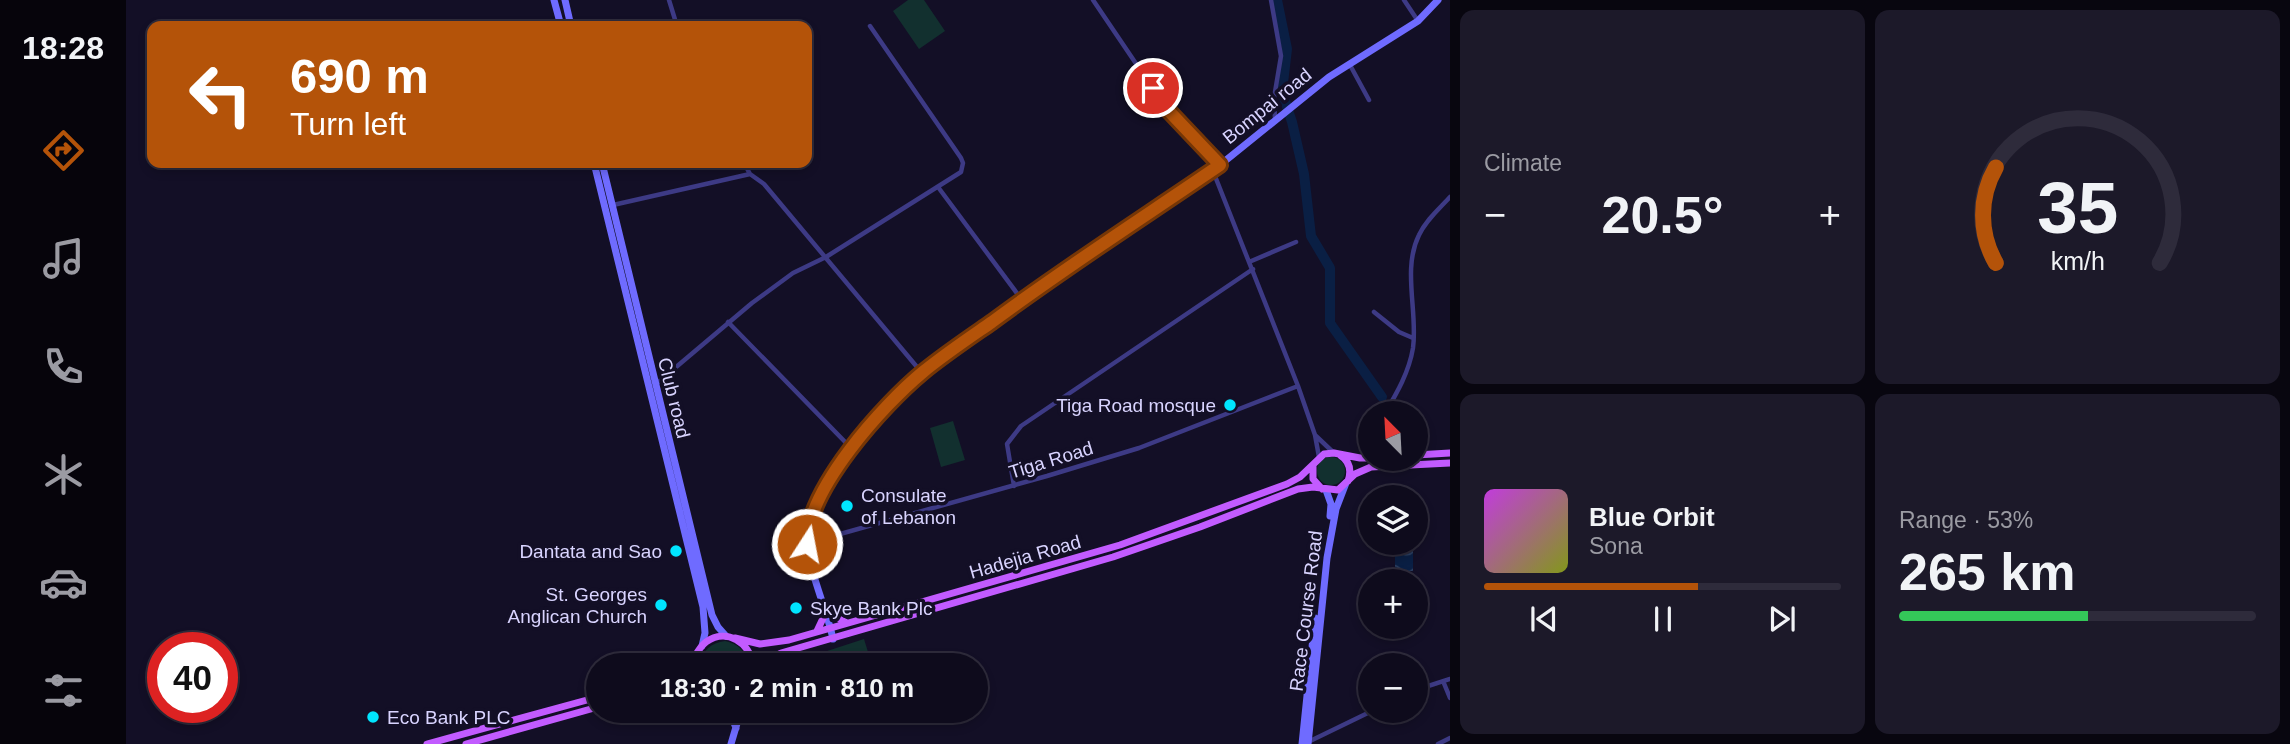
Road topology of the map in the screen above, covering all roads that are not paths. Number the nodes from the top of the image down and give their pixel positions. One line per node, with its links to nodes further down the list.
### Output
1 (554, 0): 8 (street)
2 (565, 0): 9 (street)
3 (668, 0): 10 (street)
4 (1093, 0): 16 (street)
5 (1271, 0): 15 (street)
6 (1404, 0): 11 (street)
7 (1438, 0): 11 (street, Bompai road)
8 (560, 21)
9 (570, 21)
10 (675, 21)
11 (1418, 21): 13 (street, Bompai road)
12 (870, 26): 22 (street)
13 (1349, 64): 14 (street); 15 (street, Bompai road)
14 (1369, 100)
15 (1276, 120): 16 (street, Bompai road)
16 (1220, 165): 20 (street, Bompai road)
17 (596, 168): 24 (street)
18 (603, 168): 24 (street, Club road)
19 (747, 168): 21 (street)
20 (1212, 170): 27 (street); 29 (street, Bompai road)
21 (750, 174): 24 (street); 26 (street)
22 (938, 187): 26 (street); 29 (street)
23 (1450, 197): 32 (street)
24 (611, 212): 34 (street, Club road); 49 (street)
25 (1296, 242): 27 (street)
26 (826, 257): 31 (street); 33 (street)
27 (1250, 262): 28 (street)
28 (1253, 269): 35 (street); 47 (street)
29 (1022, 300): 33 (street, Bompai road)
30 (1374, 312): 32 (street)
31 (728, 322): 34 (street); 38 (street)
32 (1413, 338): 36 (street)
33 (922, 373): 38 (street, Bompai road)
34 (655, 385): 49 (street, Club road)
35 (1298, 386): 37 (street); 47 (street, Tiga Road)
36 (1391, 401)
37 (1315, 436): 40 (street); 43 (street)
38 (851, 448): 50 (street, Bompai road)
39 (1450, 453): 41 (main road)
40 (1337, 454): 42 (main road); 43 (main road); 46 (main road)
41 (1428, 454)
42 (1358, 456)
43 (1319, 457): 45 (main road)
44 (1450, 463): 46 (main road)
45 (1313, 465): 48 (main road); 52 (main road, Hadejia Road)
46 (1347, 482): 48 (main road); 76 (street, Race Course Road)
47 (1014, 486): 50 (street, Tiga Road)
48 (1324, 489): 57 (main road, Hadejia Road); 76 (street, Race Course Road)
49 (689, 535): 55 (street, Club road); 58 (street)
50 (807, 544): 51 (street, Bompai road)
51 (826, 612): 52 (main road); 53 (street, Bompai road); 54 (main road)
52 (847, 623): 53 (main road, Hadejia Road)
53 (831, 628): 54 (main road, Hadejia Road); 57 (street, Bompai road)
54 (817, 632): 56 (main road, Hadejia Road)
55 (726, 636): 56 (main road, Hadejia Road); 58 (main road)
56 (735, 638): 60 (main road)
57 (833, 639): 61 (main road, Hadejia Road)
58 (702, 646): 59 (main road)
59 (697, 653)
60 (749, 653)
61 (781, 653)
62 (1450, 679): 63 (street)
63 (1443, 681): 64 (street); 65 (street)
64 (1428, 686)
65 (1450, 698)
66 (586, 700): 73 (main road)
67 (586, 710): 74 (main road)
68 (1358, 718): 76 (street)
69 (734, 723): 71 (street)
70 (738, 723): 71 (street)
71 (736, 729): 75 (street)
72 (1450, 738): 77 (street)
73 (427, 744)
74 (466, 744)
75 (731, 744)
76 (1306, 744)
77 (1438, 744)

